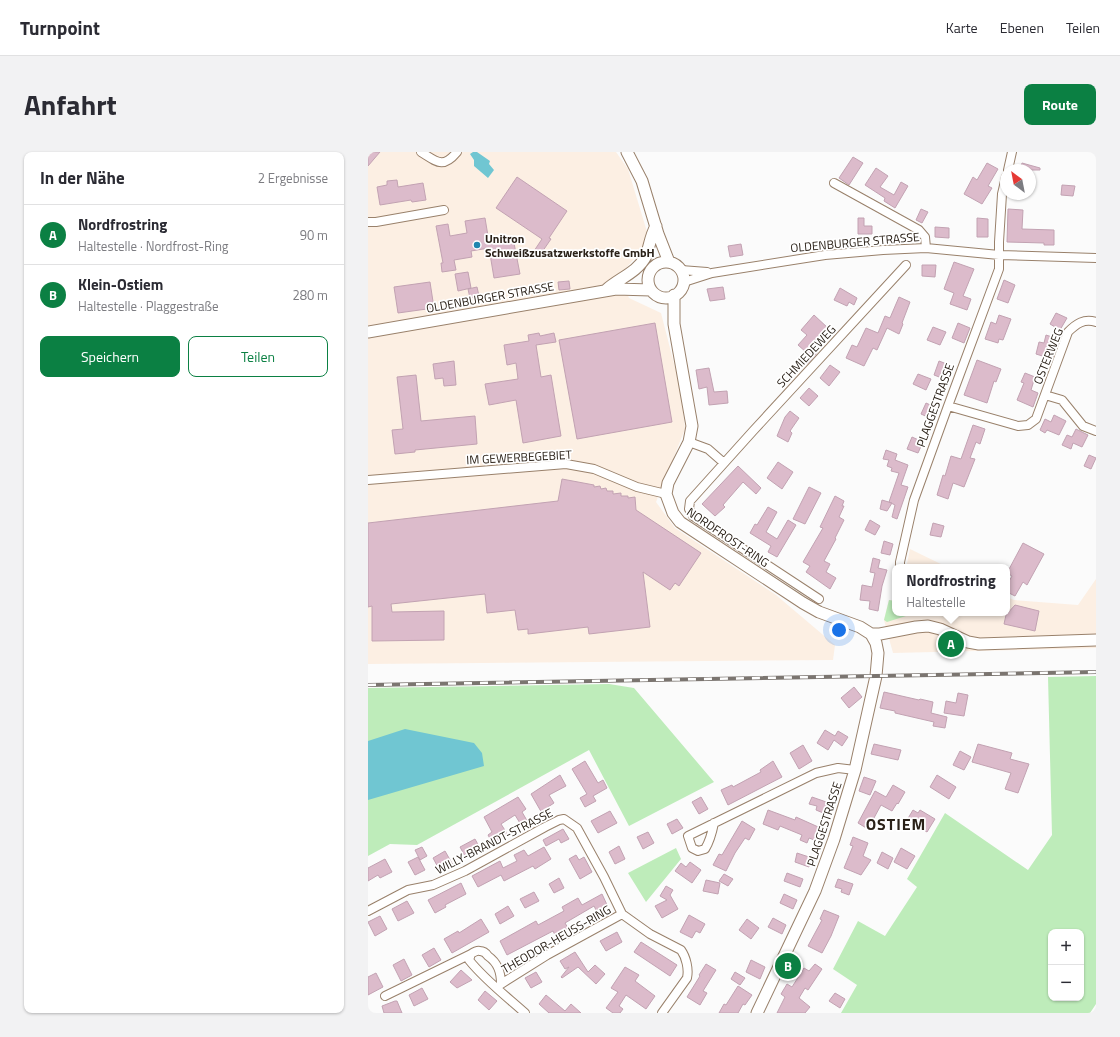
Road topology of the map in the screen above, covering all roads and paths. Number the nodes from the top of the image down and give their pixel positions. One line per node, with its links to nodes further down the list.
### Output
1 (421, 152): 2 (street)
2 (457, 152)
3 (627, 152): 10 (street)
4 (1012, 152): 5 (street)
5 (1009, 164)
6 (834, 183): 11 (street)
7 (1002, 200): 12 (street, PLAGGESTRASSE)
8 (444, 210): 9 (street)
9 (368, 222)
10 (657, 230): 14 (street); 15 (street); 21 (street)
11 (926, 248): 12 (street, OLDENBURGER STRASSE); 18 (street, OLDENBURGER STRASSE)
12 (1000, 255): 13 (street, OLDENBURGER STRASSE); 29 (street, PLAGGESTRASSE)
13 (1096, 258)
14 (669, 262): 15 (street); 17 (street)
15 (657, 264): 19 (street)
16 (906, 265): 32 (street, SCHMIEDEWEG)
17 (681, 270): 18 (street, OLDENBURGER STRASSE); 20 (street)
18 (712, 273): 20 (street, OLDENBURGER STRASSE)
19 (648, 278): 21 (street, OLDENBURGER STRASSE); 22 (street)
20 (684, 282): 23 (street)
21 (611, 290): 22 (street, OLDENBURGER STRASSE); 27 (street, OLDENBURGER STRASSE)
22 (651, 290): 24 (street)
23 (674, 296): 24 (street); 26 (street)
24 (663, 298): 26 (street)
25 (1096, 322): 28 (street, OSTERWEG)
26 (674, 324): 31 (street)
27 (368, 332)
28 (1045, 395): 29 (street, OSTERWEG); 30 (street, OSTERWEG)
29 (948, 406): 35 (street, PLAGGESTRASSE)
30 (1096, 431)
31 (689, 442): 32 (street); 34 (street)
32 (724, 463): 36 (street, SCHMIEDEWEG)
33 (368, 480): 34 (street, IM GEWERBEGEBIET)
34 (666, 494): 37 (street, NORDFROST-RING)
35 (900, 564)
36 (819, 599)
37 (871, 634): 38 (street); 39 (street, PLAGGESTRASSE)
38 (1096, 640)
39 (855, 770): 40 (street); 49 (street, PLAGGESTRASSE)
40 (714, 823)
41 (604, 878): 42 (street, WILLY-BRANDT-STRASSE); 43 (street, THEODOR-HEUSS-RING)
42 (368, 911)
43 (622, 914): 45 (street, THEODOR-HEUSS-RING); 48 (street, THEODOR-HEUSS-RING)
44 (471, 954): 45 (street); 45 (street); 46 (street)
45 (499, 986): 47 (street)
46 (385, 996)
47 (525, 1013)
48 (662, 1013)
49 (757, 1013)

